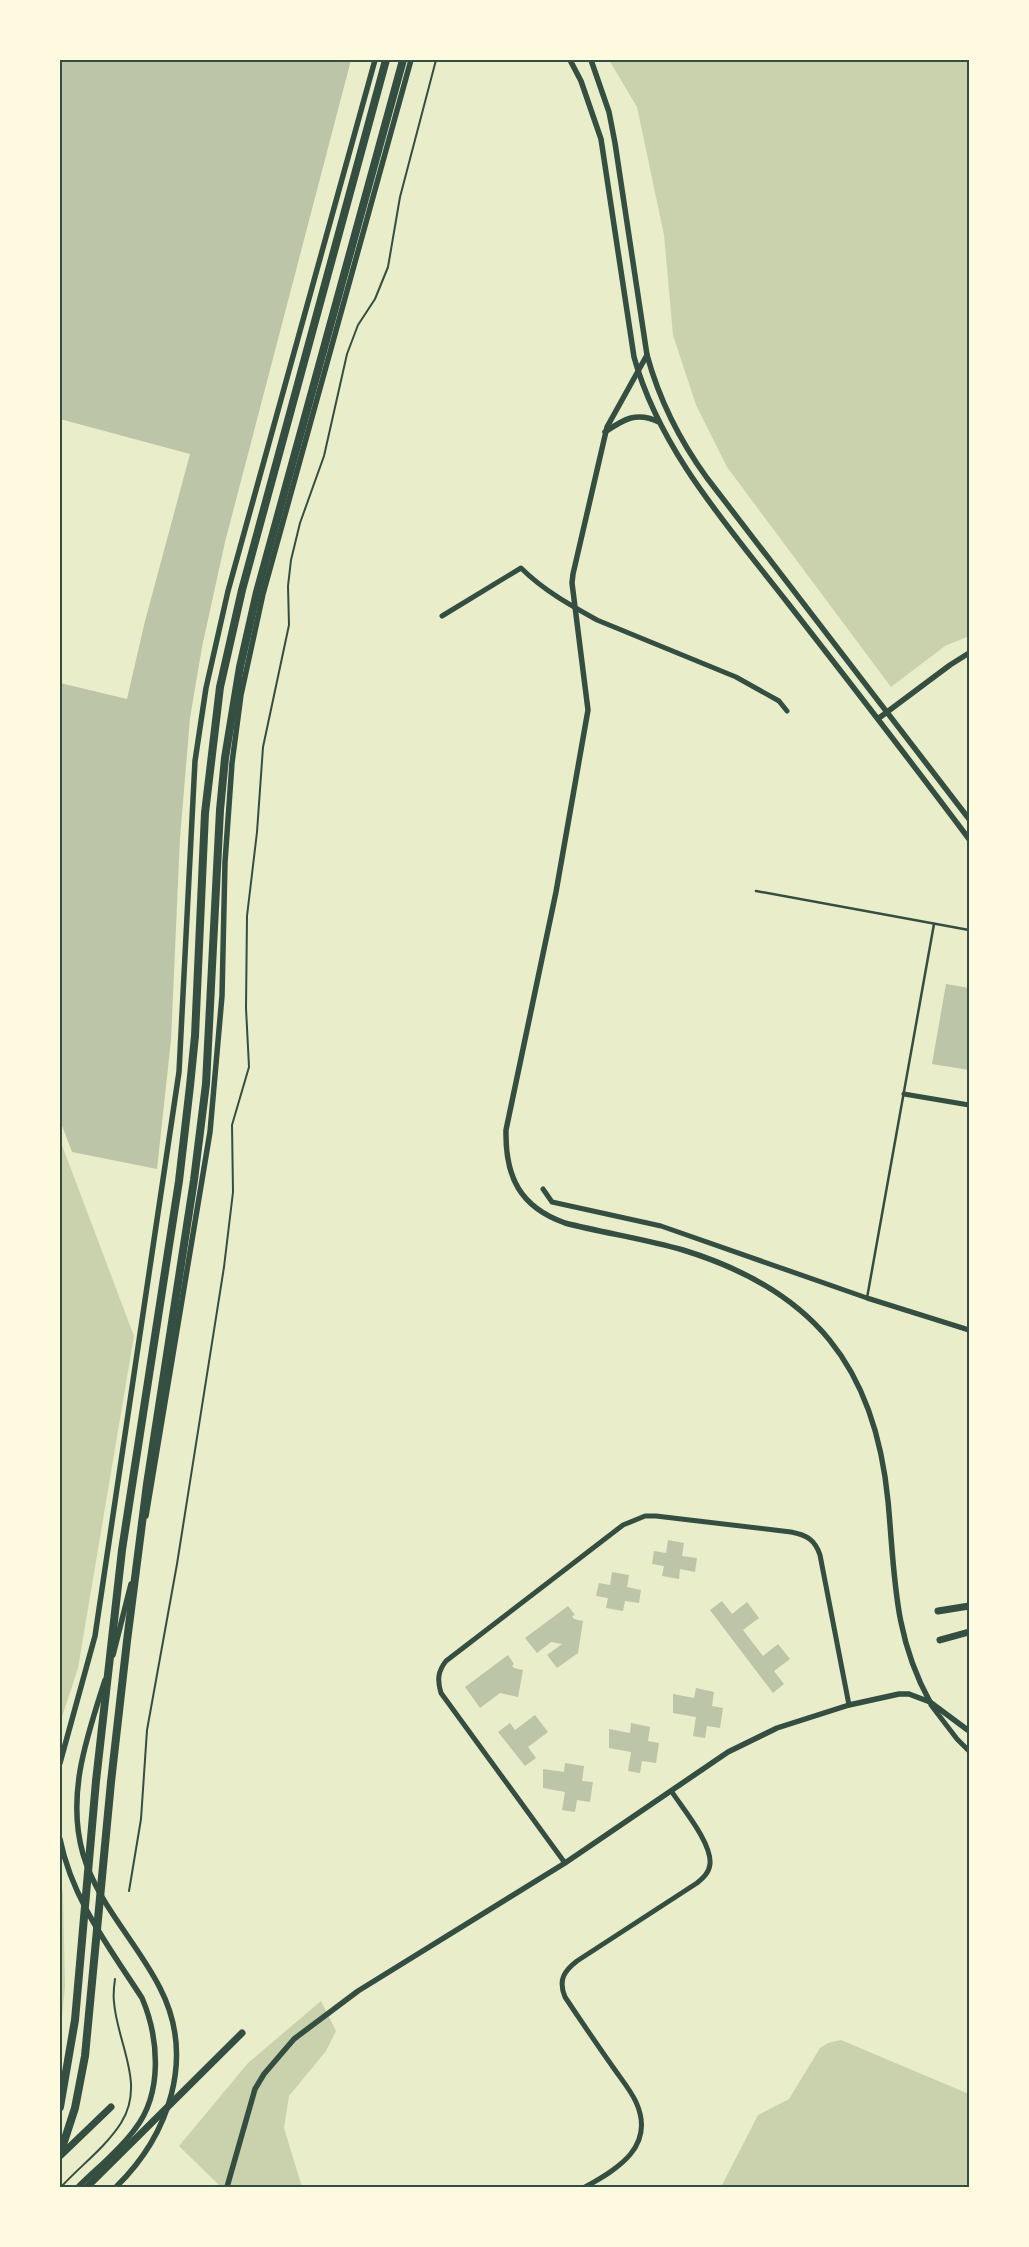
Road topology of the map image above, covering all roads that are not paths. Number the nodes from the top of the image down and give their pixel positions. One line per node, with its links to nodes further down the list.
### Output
1 (374, 60): 35 (street)
2 (386, 60): 40 (main road)
3 (403, 60): 42 (main road)
4 (411, 60): 45 (street)
5 (570, 60): 8 (street)
6 (590, 60): 7 (street)
7 (647, 355): 8 (street); 15 (street)
8 (638, 371): 9 (street); 10 (street)
9 (659, 422): 10 (street); 16 (street)
10 (605, 432): 11 (street)
11 (575, 608): 12 (street); 14 (street); 31 (street)
12 (442, 616)
13 (969, 654): 15 (street)
14 (786, 711)
15 (888, 711): 16 (street); 17 (street)
16 (878, 718): 18 (street)
17 (969, 820)
18 (969, 839)
19 (756, 891): 20 (lane)
20 (934, 924): 21 (lane); 22 (lane)
21 (969, 930)
22 (904, 1094): 23 (street); 25 (lane)
23 (969, 1105)
24 (543, 1190): 25 (street)
25 (867, 1298): 26 (street)
26 (969, 1330)
27 (969, 1606): 28 (main road)
28 (938, 1611)
29 (969, 1632): 30 (main road)
30 (940, 1640)
31 (930, 1702): 32 (street); 33 (street); 34 (street)
32 (849, 1705): 36 (street); 38 (street)
33 (969, 1731)
34 (969, 1750)
35 (60, 1763)
36 (672, 1792): 38 (street); 47 (street)
37 (60, 1839): 43 (street)
38 (565, 1863): 46 (street)
39 (242, 2033): 44 (main road)
40 (60, 2107)
41 (111, 2107): 42 (main road)
42 (60, 2155)
43 (78, 2187)
44 (87, 2187)
45 (116, 2187)
46 (227, 2187)
47 (586, 2187)

